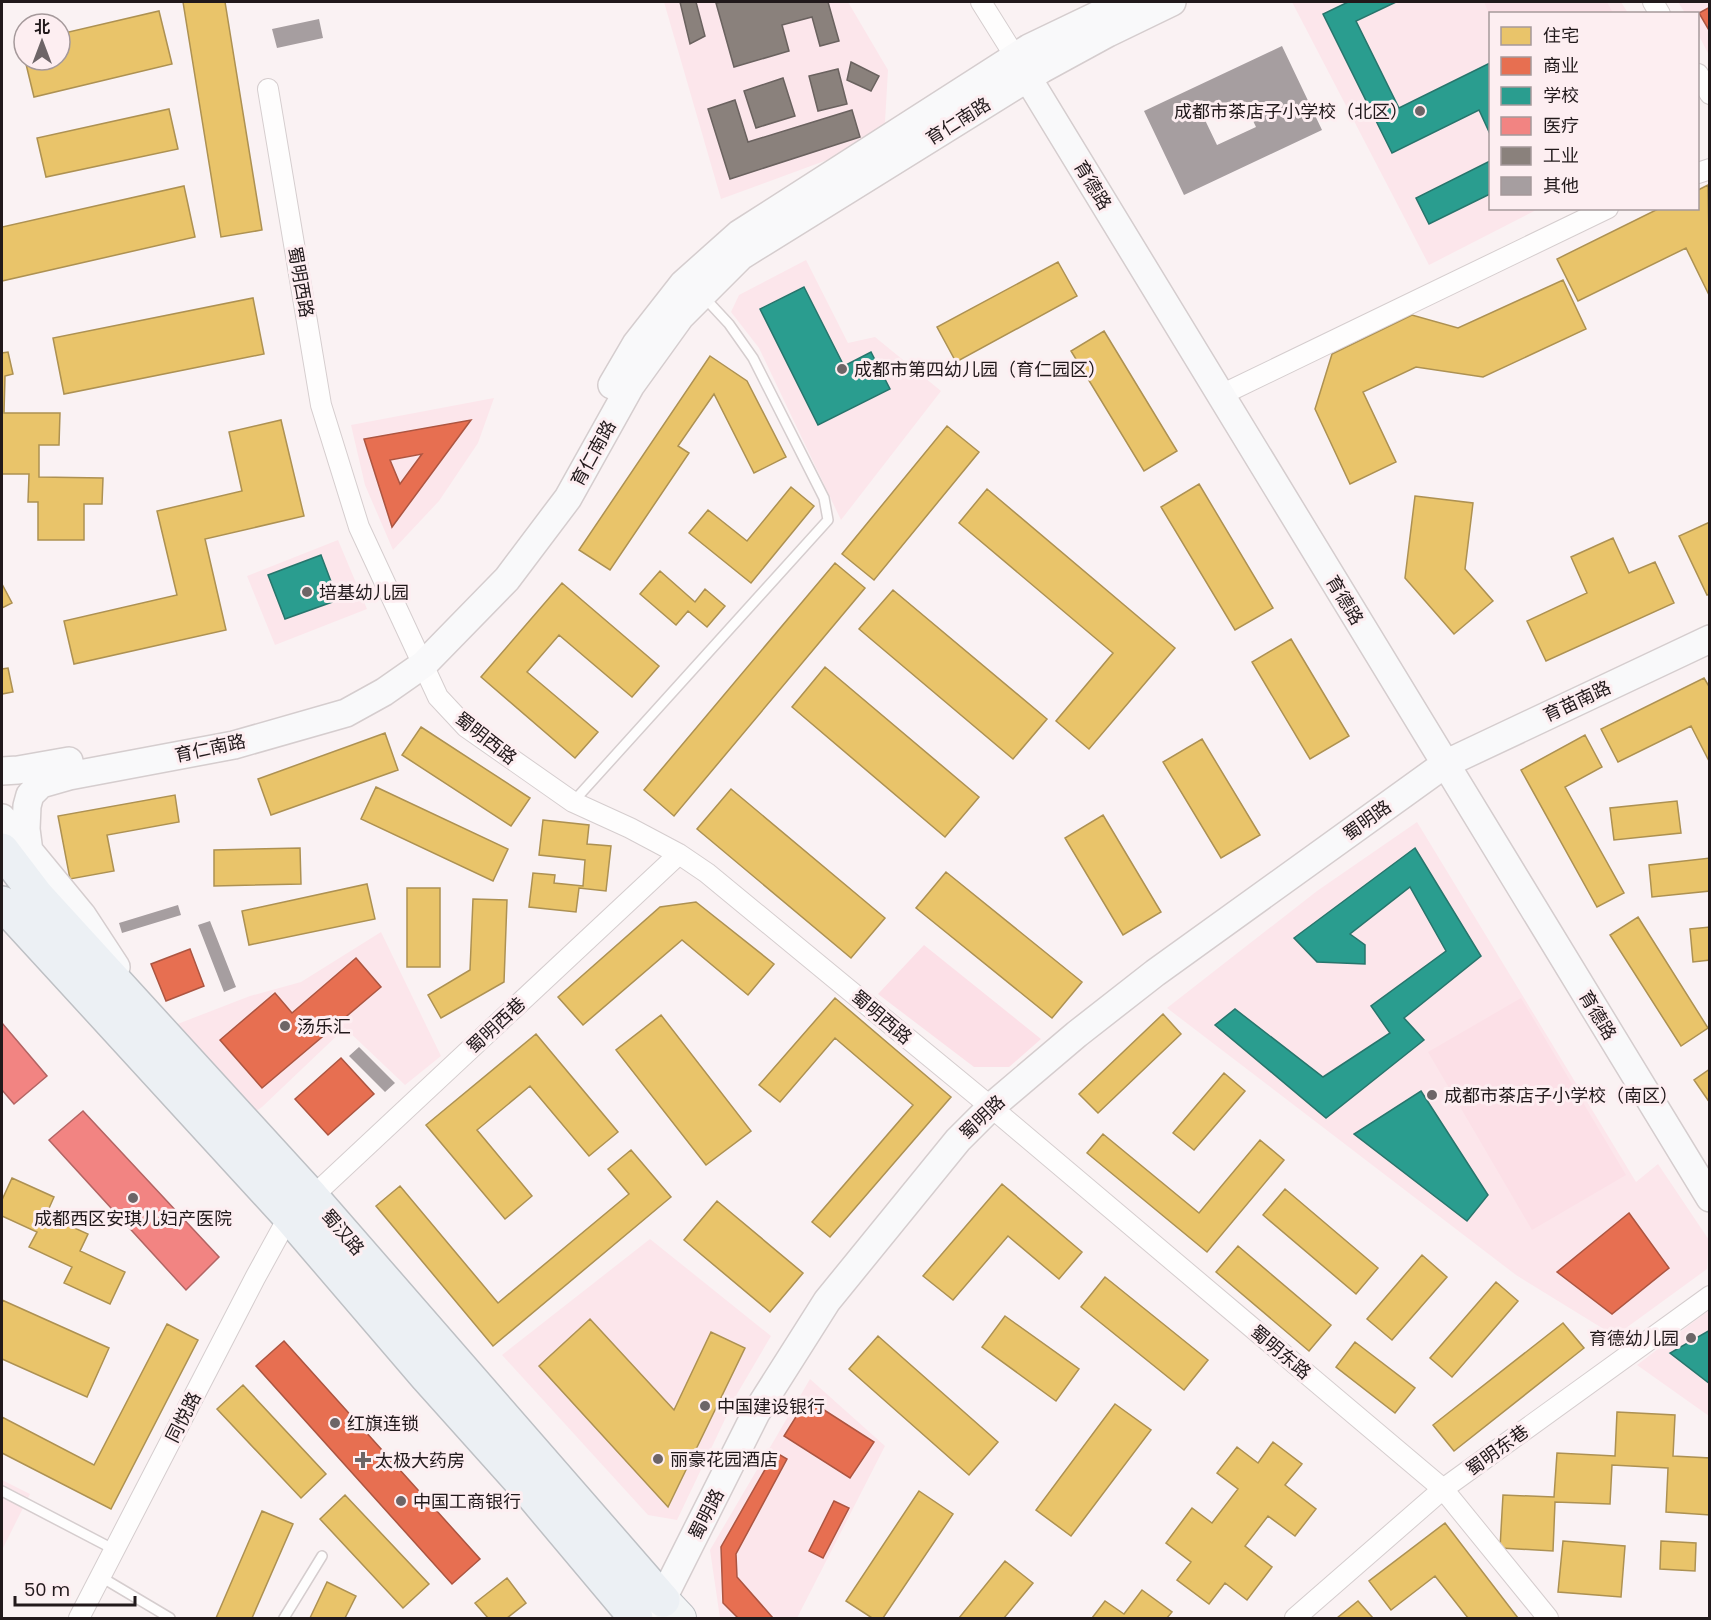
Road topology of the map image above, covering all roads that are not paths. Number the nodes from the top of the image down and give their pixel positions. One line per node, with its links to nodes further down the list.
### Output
1 (981, 2): 4 (street, 育德路)
2 (1125, 2): 4 (street)
3 (1172, 2): 4 (street, 育仁南路)
4 (1022, 68): 9 (street, 育仁南路); 10 (street, 育德路); 12 (street)
5 (1699, 76): 7 (street)
6 (268, 89): 12 (street, 蜀明西路)
7 (1710, 94)
8 (1604, 210): 10 (street)
9 (702, 294): 12 (street, 育仁南路); 15 (lane)
10 (1221, 395): 13 (street, 育德路)
11 (1710, 639): 13 (street, 育苗南路)
12 (420, 656): 14 (street); 15 (street, 蜀明西路); 17 (street, 育仁南路)
13 (1445, 764): 20 (street, 蜀明路); 21 (street, 育德路)
14 (2, 771)
15 (573, 802): 18 (street, 蜀明西路)
16 (2, 818): 17 (street)
17 (15, 851): 22 (highway, 蜀汉路)
18 (679, 854): 20 (street, 蜀明西路); 22 (street, 蜀明西巷)
19 (2, 903): 22 (highway, 蜀汉路)
20 (991, 1107): 24 (street, 蜀明东路); 29 (street, 蜀明路)
21 (1710, 1198)
22 (301, 1207): 26 (street, 同悦路); 29 (highway, 蜀汉路); 33 (highway, 蜀汉路)
23 (1710, 1296): 24 (street, 蜀明东巷)
24 (1443, 1489): 34 (street, 蜀明东巷); 35 (street, 蜀明东路)
25 (2, 1491): 26 (lane)
26 (115, 1550): 28 (street, 同悦路)
27 (322, 1556): 32 (lane)
28 (101, 1576): 30 (street, 同悦路); 31 (lane)
29 (665, 1612)
30 (79, 1618)
31 (170, 1618)
32 (284, 1618)
33 (636, 1618)
34 (1296, 1618)
35 (1548, 1618)

